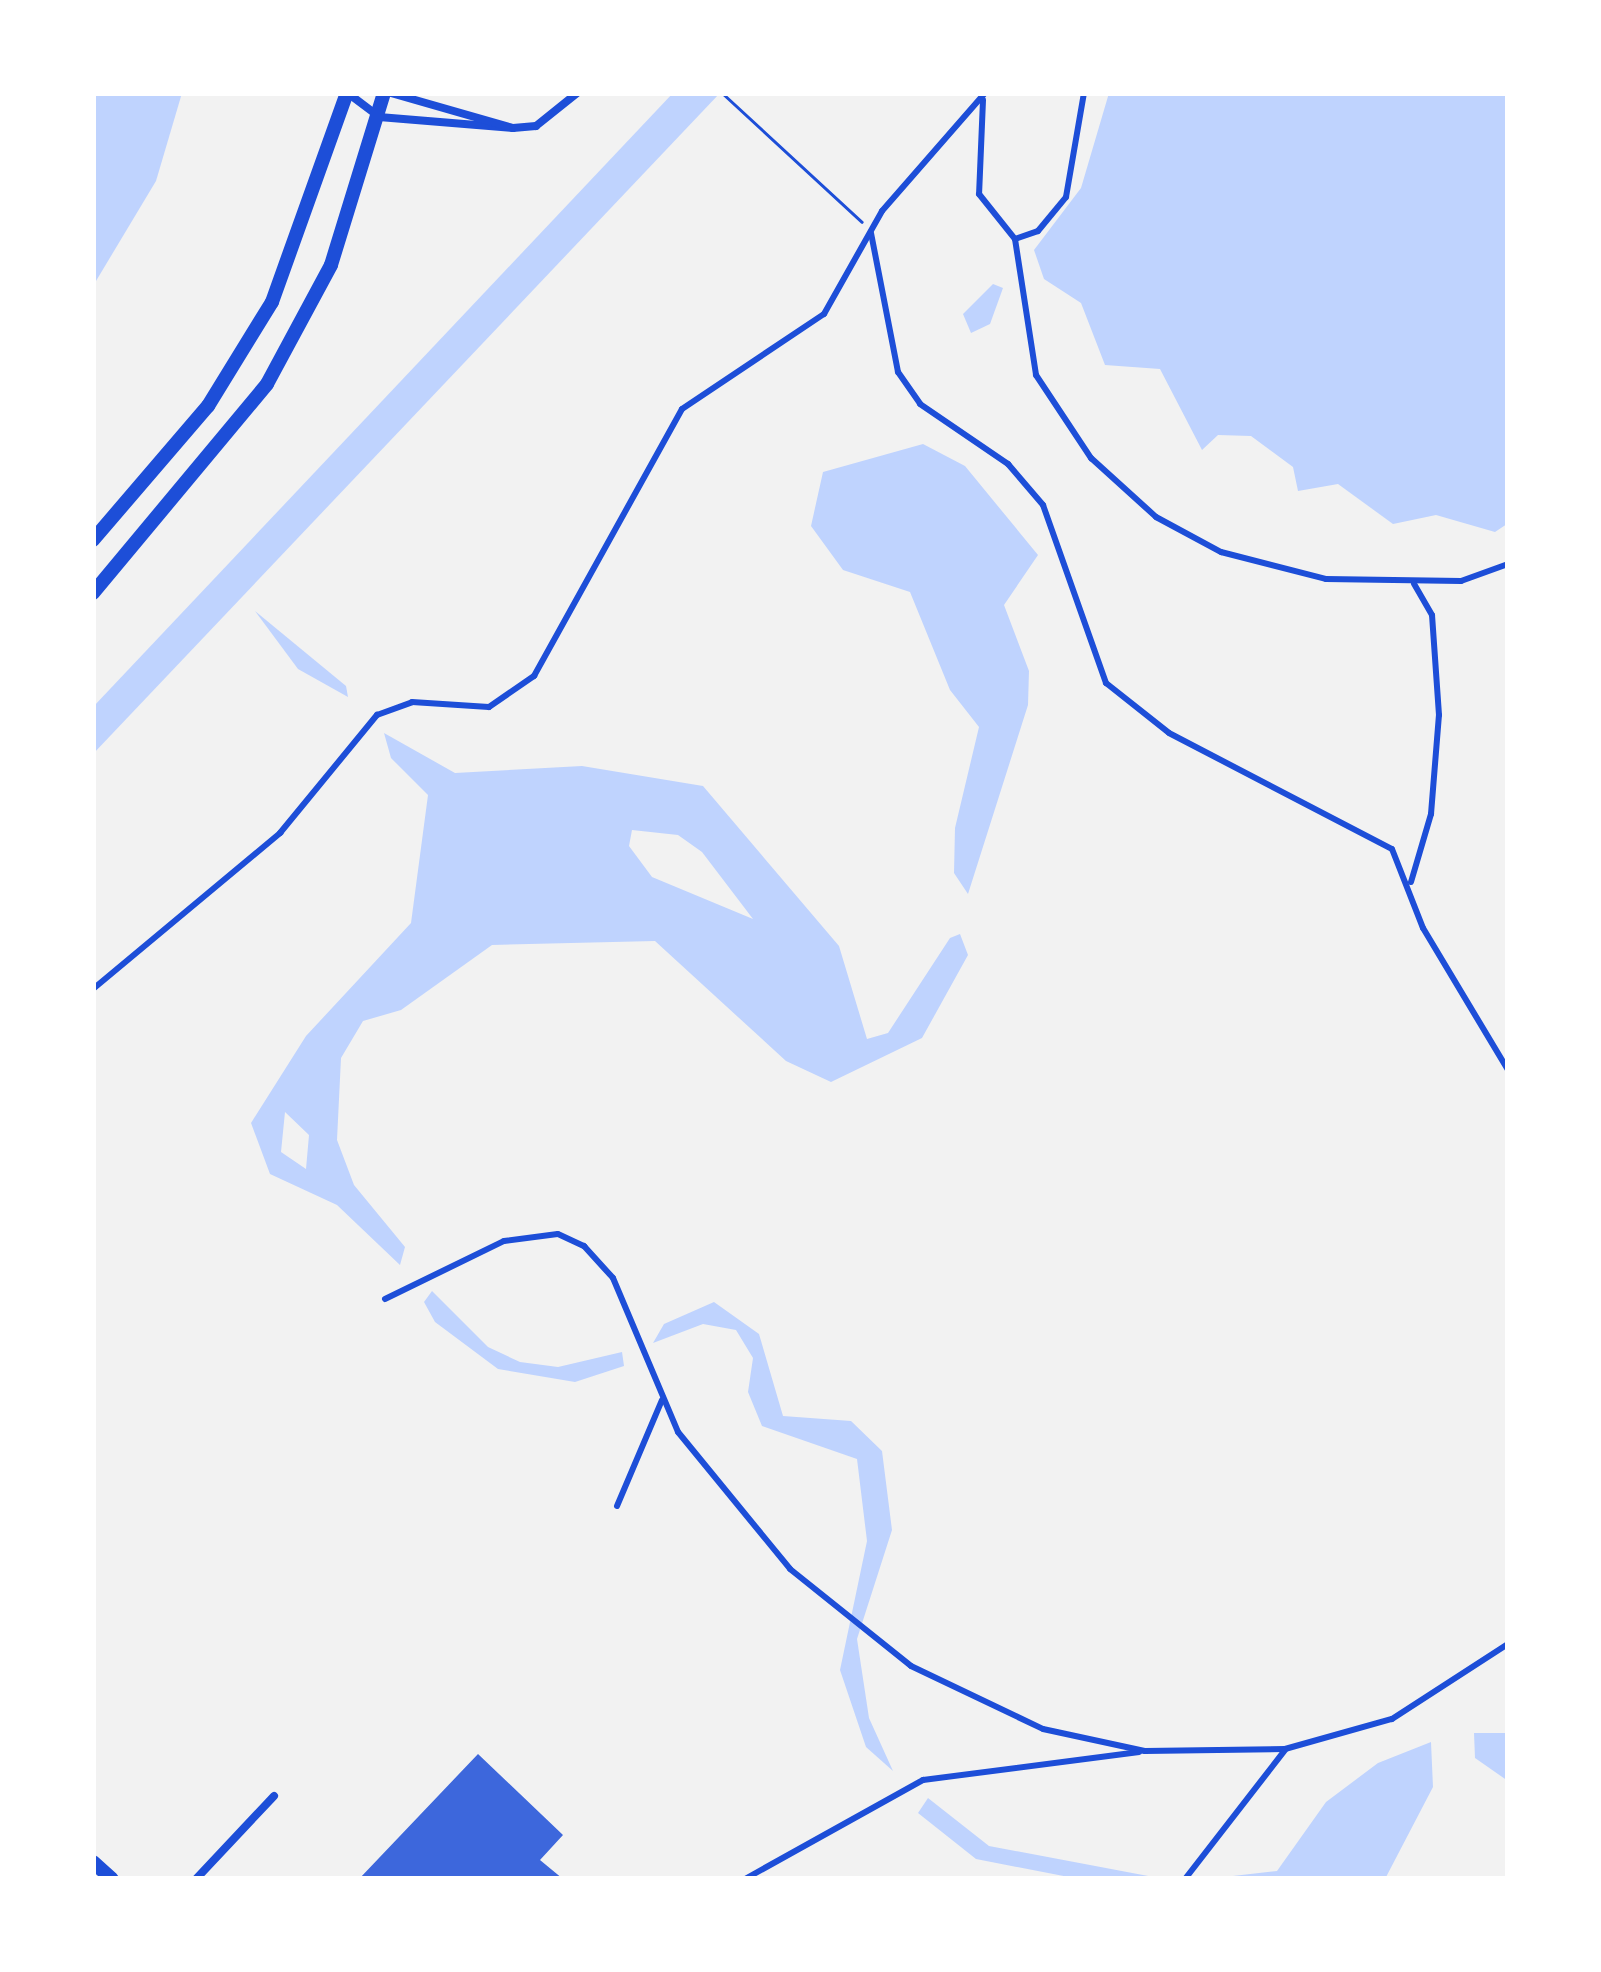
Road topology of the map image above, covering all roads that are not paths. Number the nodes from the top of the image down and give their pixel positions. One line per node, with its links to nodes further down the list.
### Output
1 (347, 93): 6 (street); 10 (main road)
2 (388, 93): 6 (main road); 7 (street)
3 (577, 93): 7 (street)
4 (1084, 93): 9 (street)
5 (984, 94): 8 (street); 9 (street)
6 (379, 117): 7 (street); 13 (main road)
7 (512, 128)
8 (871, 229): 14 (street); 15 (street)
9 (1015, 239): 12 (street)
10 (93, 540)
11 (1508, 564): 12 (street)
12 (1414, 584): 14 (street)
13 (93, 593)
14 (1411, 884): 16 (street)
15 (93, 989)
16 (1508, 1070)
17 (385, 1299): 18 (street)
18 (662, 1400): 19 (street); 22 (street)
19 (617, 1506)
20 (1508, 1644): 21 (street)
21 (1285, 1749): 22 (street); 28 (street)
22 (1145, 1751): 27 (street)
23 (274, 1796): 26 (street)
24 (93, 1862): 25 (main road)
25 (112, 1879)
26 (196, 1879)
27 (745, 1879)
28 (1185, 1879)

